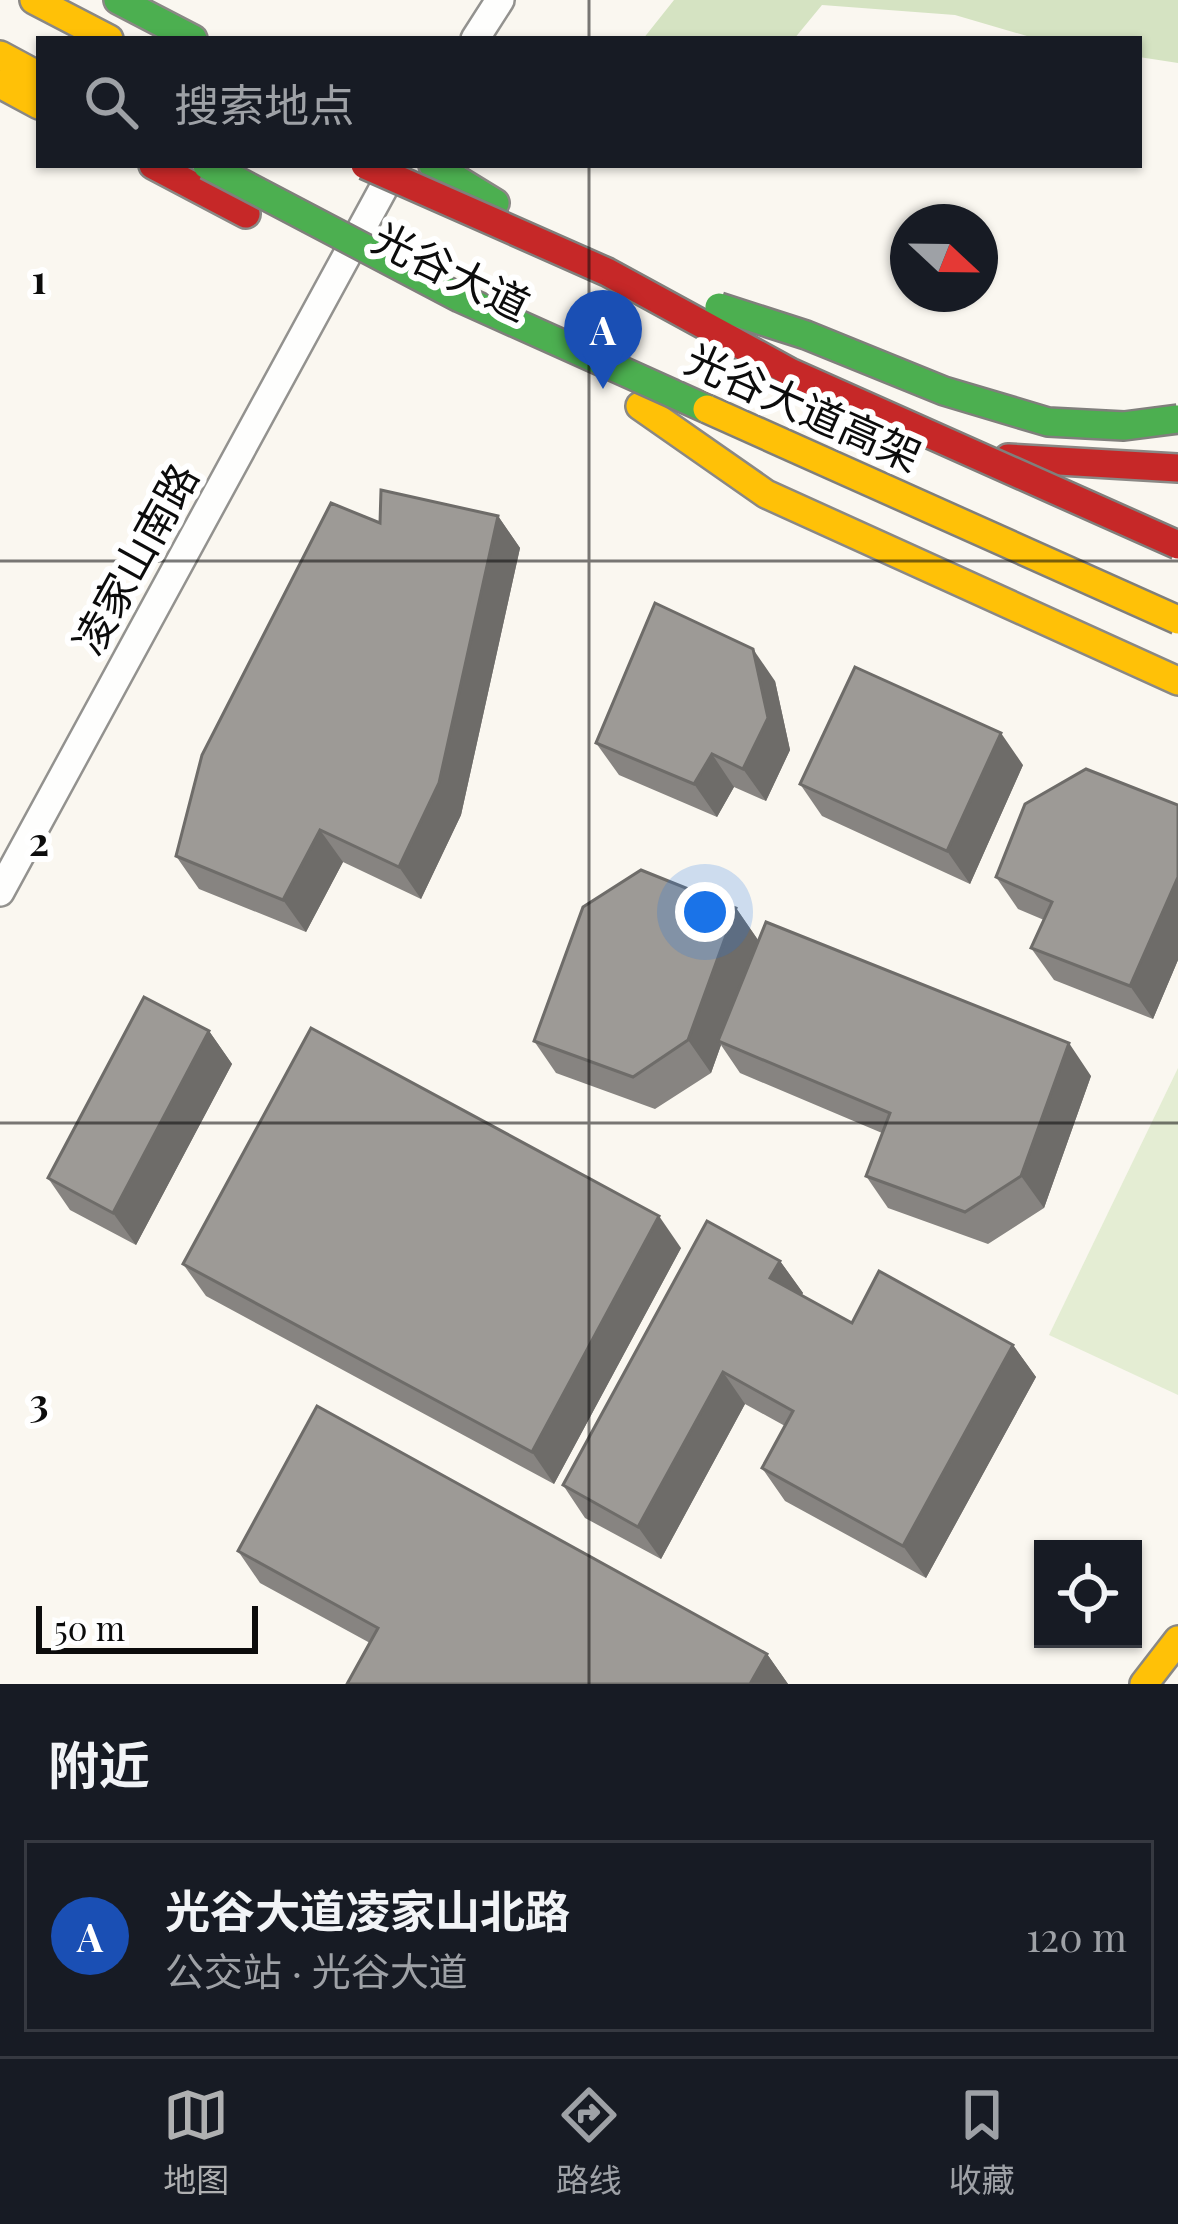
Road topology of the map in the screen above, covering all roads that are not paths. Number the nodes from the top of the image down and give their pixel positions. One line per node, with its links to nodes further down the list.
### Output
1 (34, 0): 4 (main road)
2 (118, 0): 5 (main road)
3 (500, 0): 6 (street)
4 (103, 36)
5 (187, 36)
6 (477, 36)
7 (0, 55): 8 (main road)
8 (36, 74)
9 (0, 84): 10 (main road)
10 (36, 103)
11 (159, 168): 16 (main road, 光谷大道)
12 (213, 168): 24 (main road, 光谷大道高架, bridge)
13 (372, 168): 17 (main road, 光谷大道高架, bridge)
14 (394, 168): 16 (street, 凌家山南路)
15 (438, 168): 20 (main road, 光谷大道)
16 (342, 263): 18 (main road, 光谷大道); 27 (street, 凌家山南路)
17 (607, 272): 19 (main road, bridge); 23 (main road, 光谷大道高架, bridge)
18 (640, 406): 25 (main road, 光谷大道); 26 (main road)
19 (1178, 419)
20 (1008, 458): 21 (main road); 22 (main road, 光谷大道)
21 (1178, 468)
22 (1178, 532)
23 (1178, 545)
24 (1178, 620)
25 (1178, 646)
26 (1178, 681)
27 (0, 892)
28 (1178, 1640): 29 (main road)
29 (1144, 1684)

